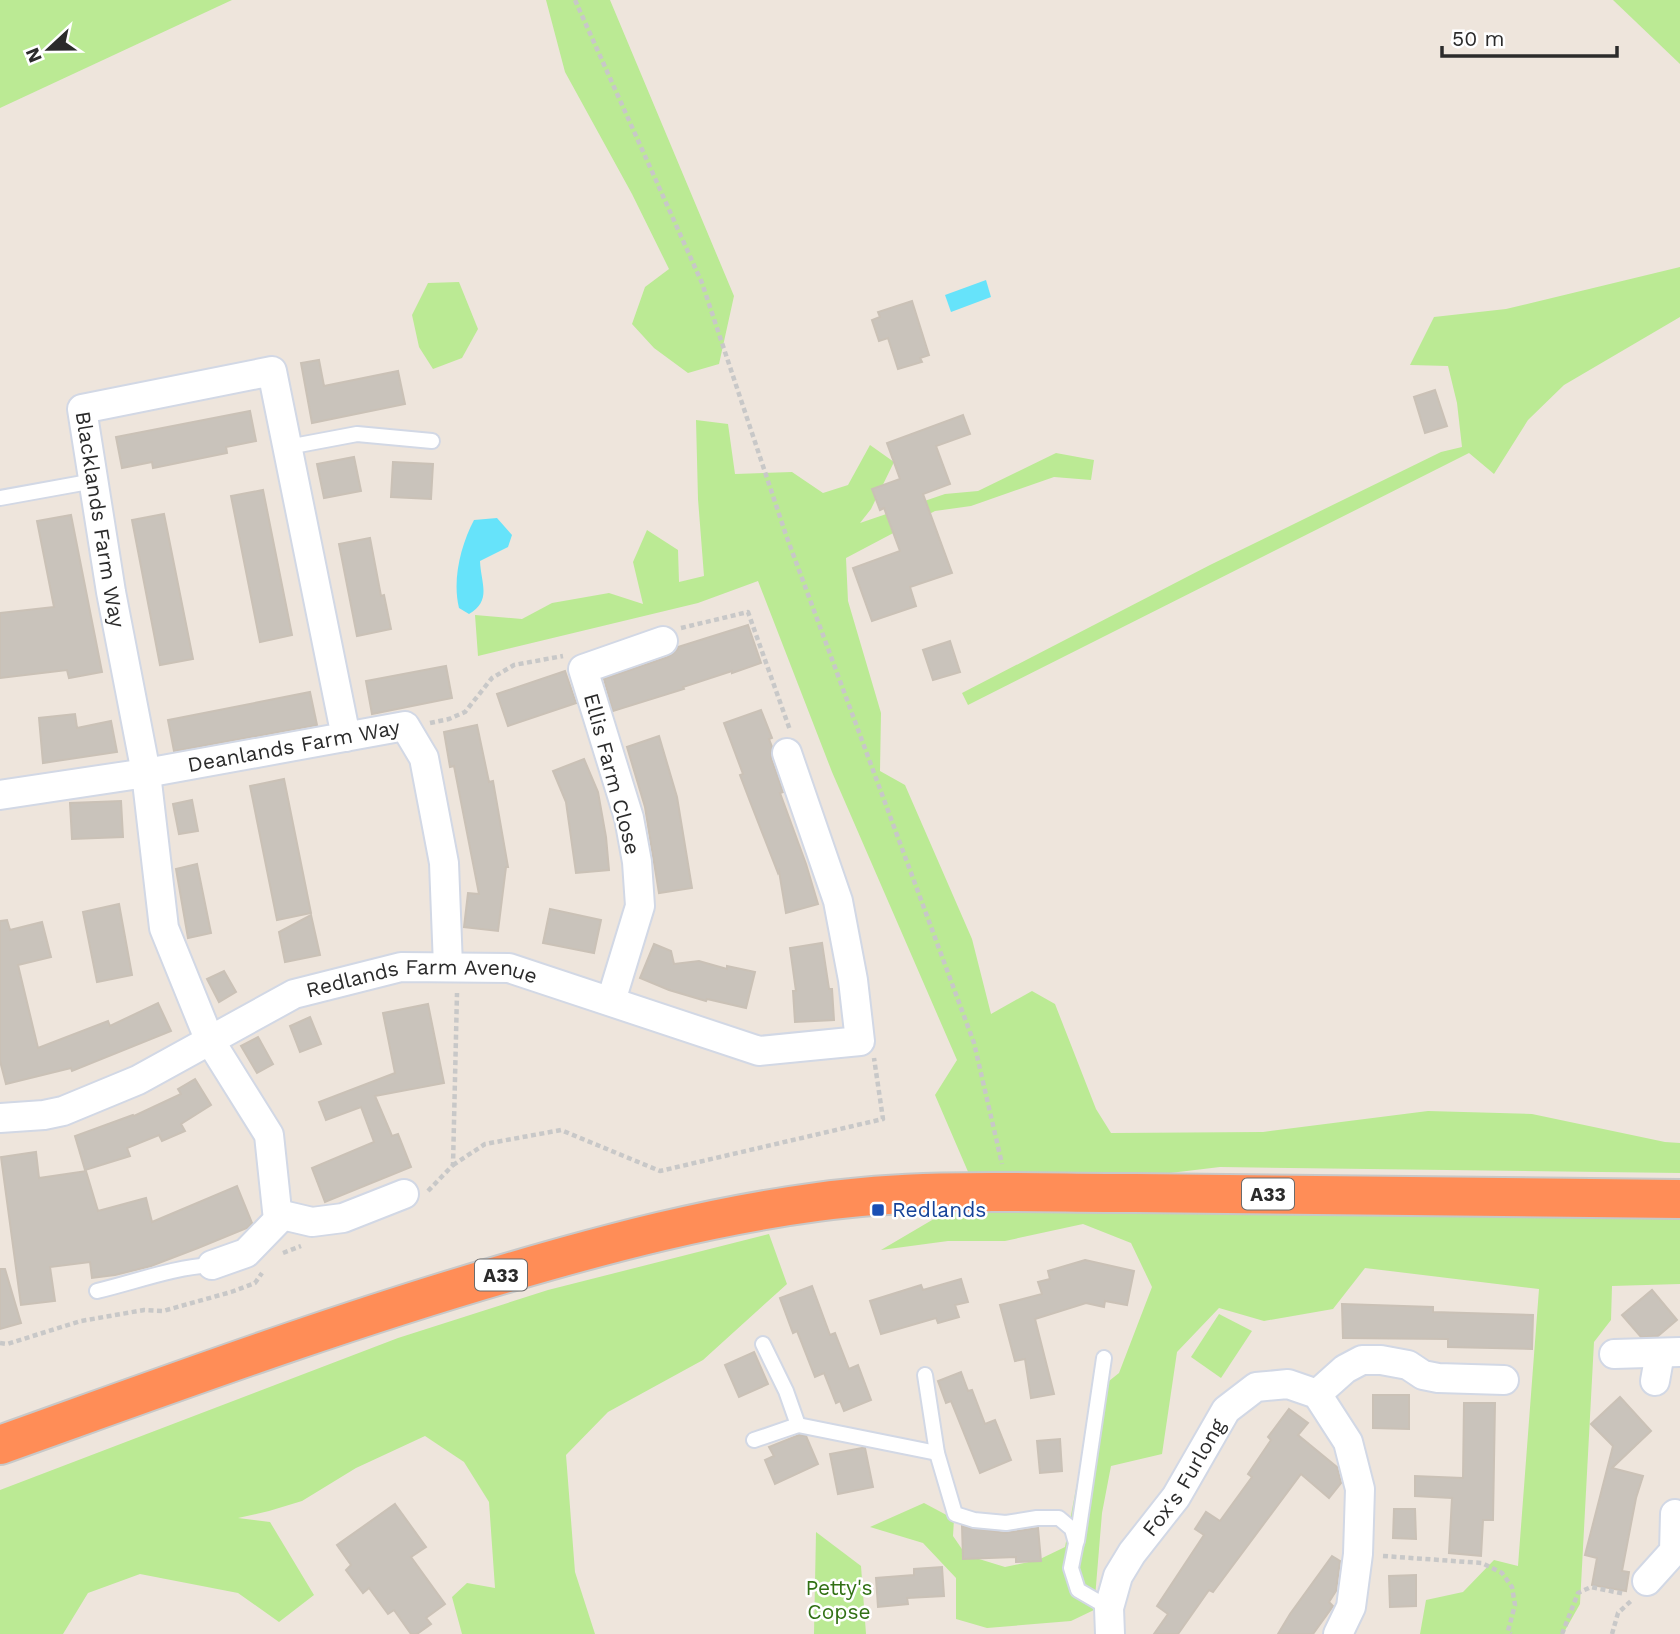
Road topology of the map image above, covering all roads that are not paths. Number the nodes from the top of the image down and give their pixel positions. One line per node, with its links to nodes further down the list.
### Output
1 (432, 441): 2 (lane)
2 (288, 447): 3 (street, Blacklands Farm Way); 6 (street, Blacklands Farm Way)
3 (94, 481): 4 (lane); 8 (street, Blacklands Farm Way)
4 (0, 498)
5 (663, 641): 11 (street, Ellis Farm Close)
6 (346, 737): 8 (street, Deanlands Farm Way); 10 (street, Deanlands Farm Way)
7 (787, 753): 11 (street, Redlands Farm Avenue)
8 (146, 773): 9 (street); 12 (street, Blacklands Farm Way)
9 (0, 795)
10 (448, 966): 11 (street, Redlands Farm Avenue); 12 (street, Redlands Farm Avenue)
11 (611, 1001)
12 (209, 1040): 13 (street, Redlands Farm Avenue); 16 (street, Blacklands Farm Way)
13 (0, 1118)
14 (404, 1194): 16 (street)
15 (1680, 1199): 29 (highway, A33)
16 (278, 1214): 17 (street)
17 (212, 1265): 18 (lane)
18 (97, 1291)
19 (763, 1344): 27 (lane)
20 (1670, 1353): 21 (street); 25 (street)
21 (1614, 1354)
22 (1104, 1358): 32 (lane)
23 (925, 1375): 30 (lane)
24 (1504, 1380): 26 (street)
25 (1655, 1381)
26 (1317, 1394): 35 (street, Fox's Furlong); 36 (street)
27 (798, 1425): 28 (lane); 30 (lane)
28 (754, 1440)
29 (0, 1445)
30 (937, 1453): 32 (lane)
31 (1675, 1514): 33 (street)
32 (1076, 1542): 35 (lane)
33 (1677, 1552): 34 (street)
34 (1647, 1581)
35 (1109, 1621)
36 (1338, 1634)

